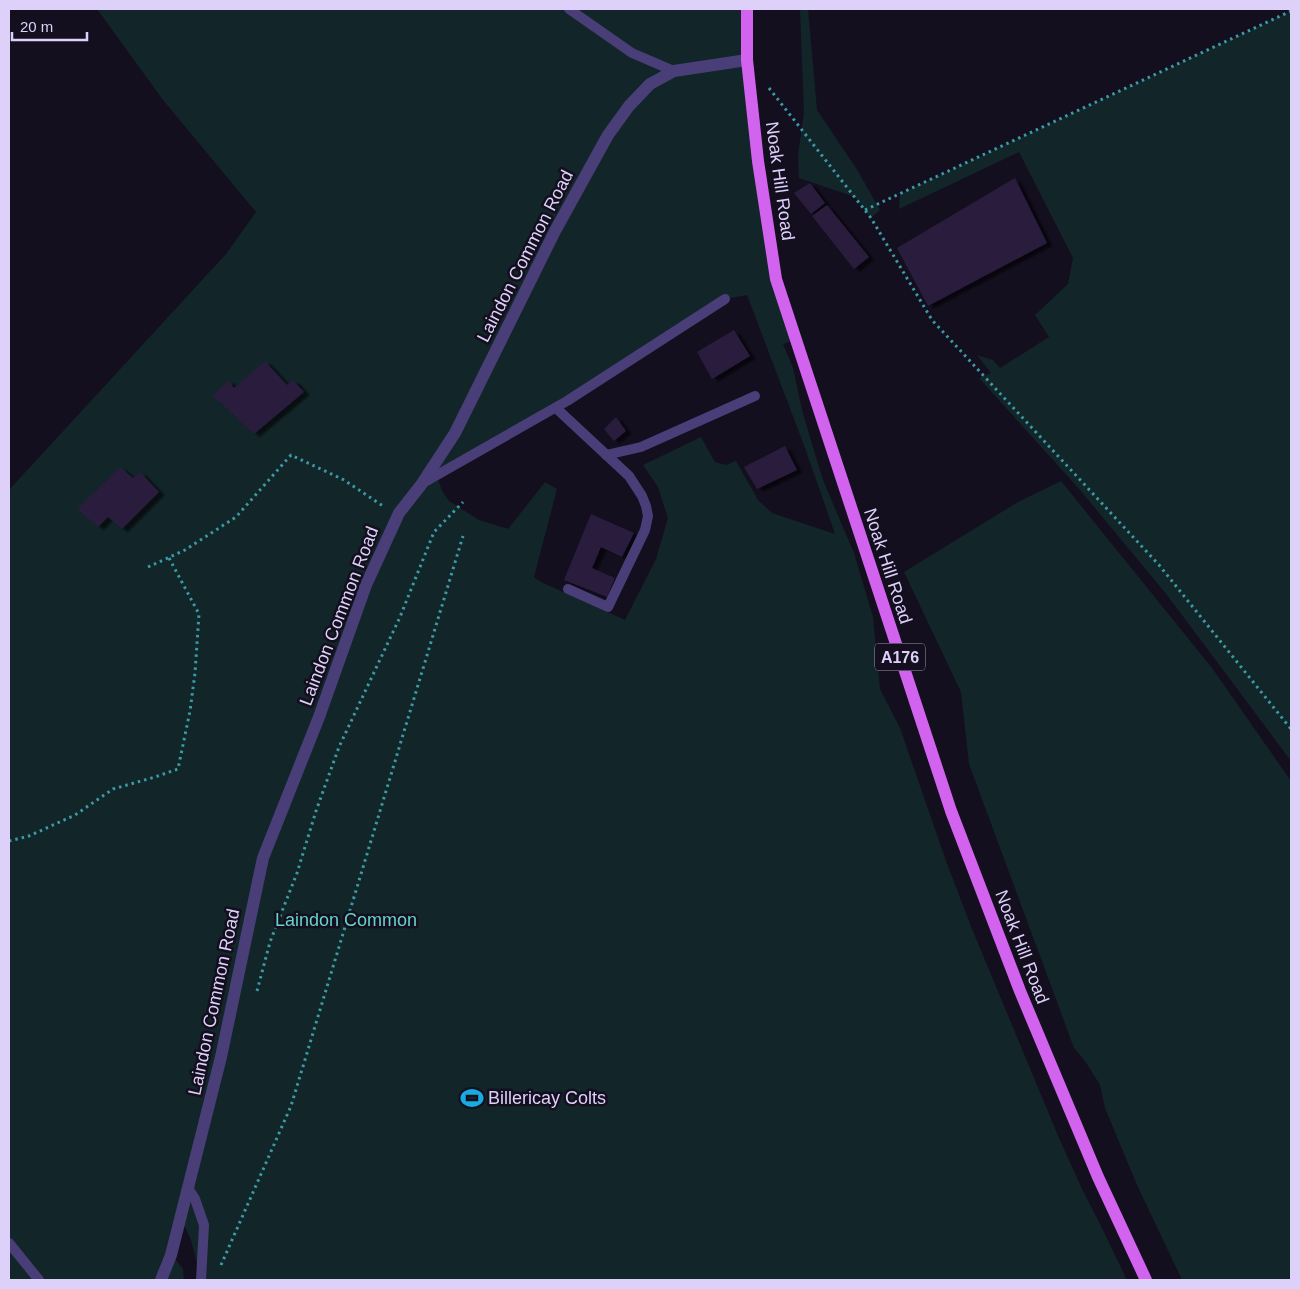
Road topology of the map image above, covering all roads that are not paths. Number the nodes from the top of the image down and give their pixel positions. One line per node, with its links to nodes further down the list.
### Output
1 (569, 9): 4 (lane)
2 (747, 9): 3 (main road, Noak Hill Road / A176)
3 (748, 60): 4 (street, Laindon Common Road); 16 (main road, Noak Hill Road / A176)
4 (674, 71): 9 (street, Laindon Common Road)
5 (725, 299): 7 (lane)
6 (755, 396): 8 (lane)
7 (556, 408): 8 (lane); 9 (lane)
8 (606, 455): 10 (lane)
9 (421, 485): 11 (street, Laindon Common Road)
10 (568, 589)
11 (188, 1188): 13 (lane); 15 (street, Laindon Common Road)
12 (9, 1243): 14 (lane)
13 (201, 1278)
14 (39, 1280)
15 (161, 1280)
16 (1146, 1280)

